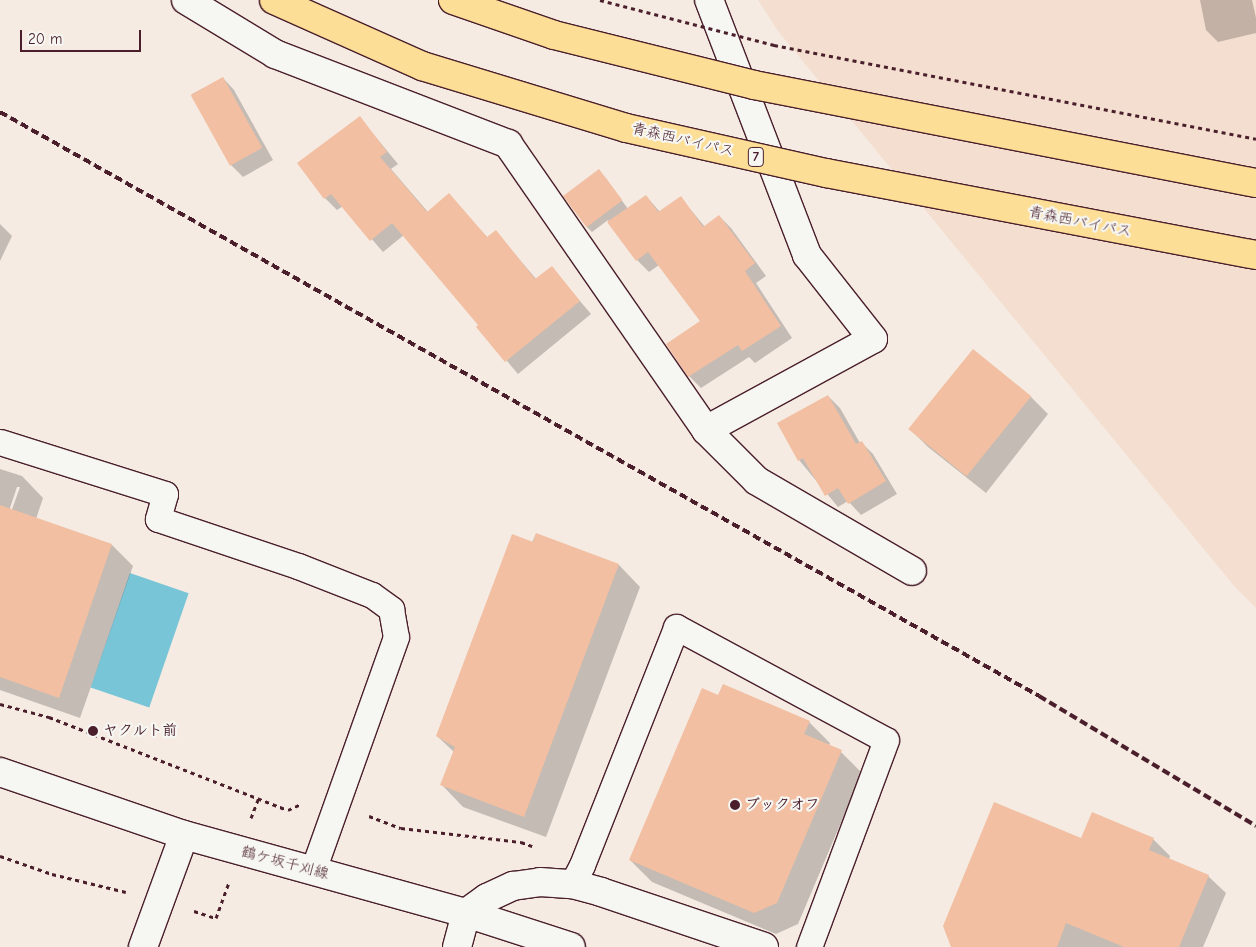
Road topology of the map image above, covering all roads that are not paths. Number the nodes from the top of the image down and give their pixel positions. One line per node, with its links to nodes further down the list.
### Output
1 (186, 0): 7 (street)
2 (274, 0): 6 (highway, 青森西バイパス / 7, bridge)
3 (453, 0): 5 (highway, bridge)
4 (709, 0): 7 (street)
5 (1256, 183)
6 (1256, 255)
7 (706, 430): 9 (street)
8 (0, 442): 12 (lane)
9 (912, 571)
10 (0, 772): 11 (street, 鶴ケ坂千刈線)
11 (184, 835): 12 (street, 鶴ケ坂千刈線); 15 (street)
12 (313, 870): 14 (street, 鶴ケ坂千刈線)
13 (577, 874): 14 (street); 18 (street); 19 (lane)
14 (466, 913): 16 (street); 17 (street, 鶴ケ坂千刈線)
15 (143, 947)
16 (457, 947)
17 (571, 947)
18 (764, 947)
19 (809, 947)

